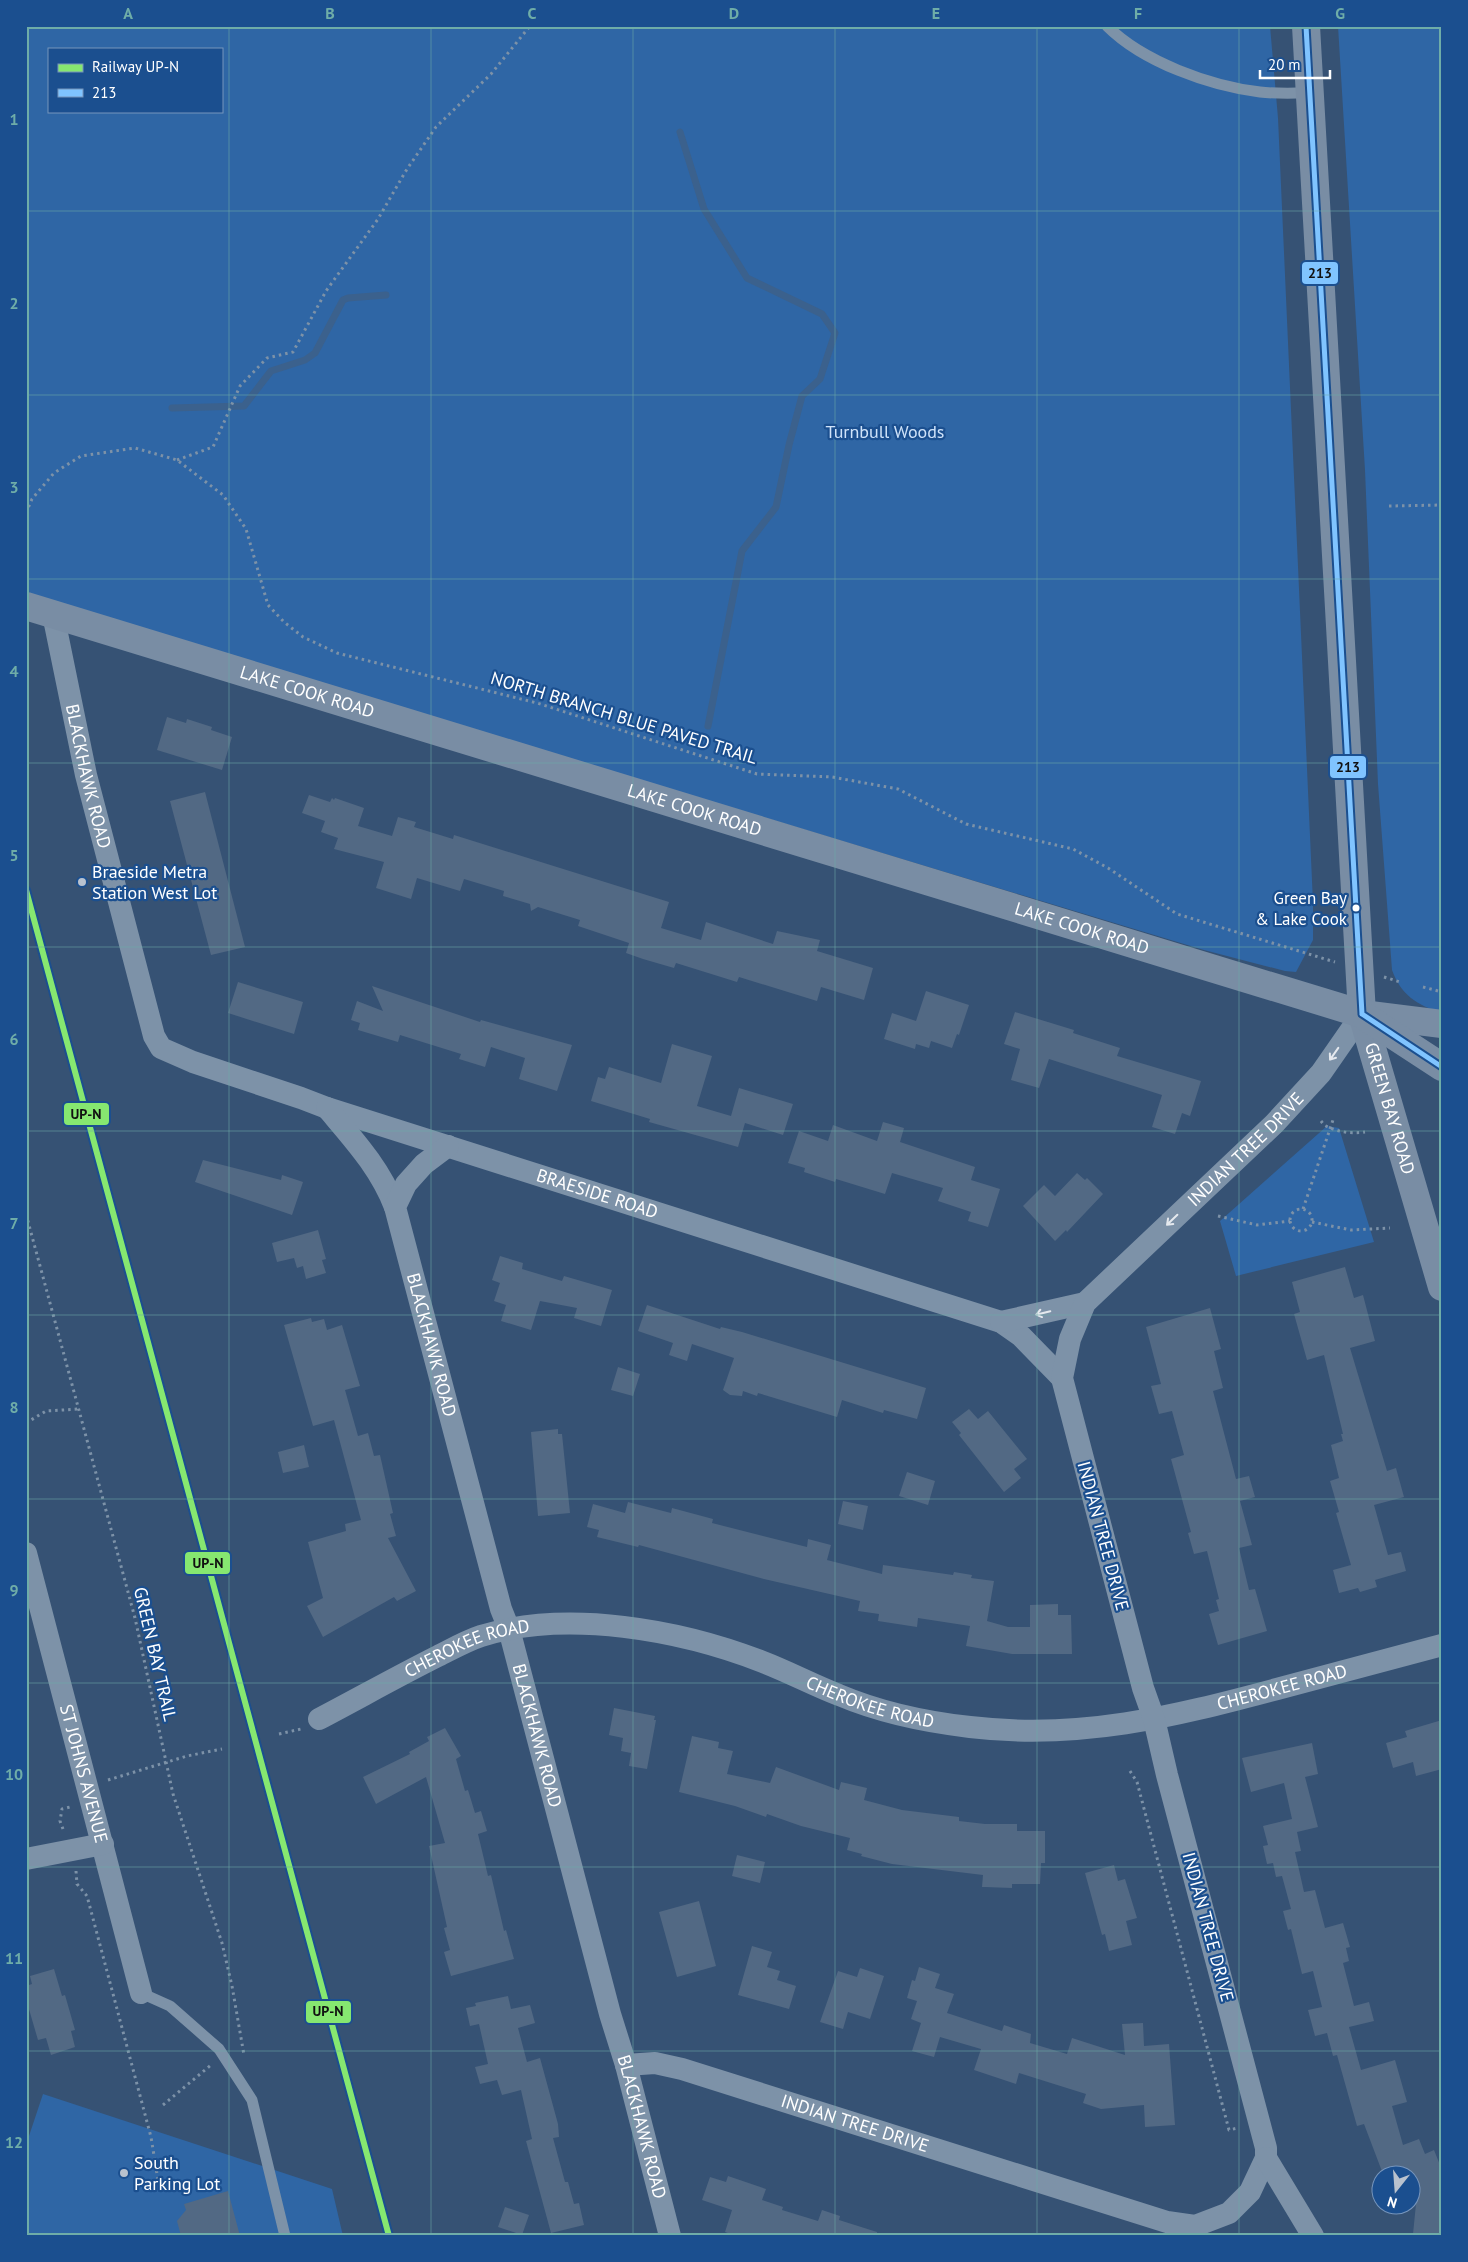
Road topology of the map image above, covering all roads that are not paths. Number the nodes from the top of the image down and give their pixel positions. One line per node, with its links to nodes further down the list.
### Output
1 (1107, 26): 3 (lane)
2 (1306, 26): 3 (main road, GREEN BAY ROAD)
3 (1309, 93): 6 (main road, GREEN BAY ROAD)
4 (26, 606): 5 (main road, LAKE COOK ROAD)
5 (53, 614): 6 (main road, LAKE COOK ROAD); 8 (street, BLACKHAWK ROAD)
6 (1362, 1014): 7 (main road, LAKE COOK ROAD); 9 (main road, LAKE COOK ROAD); 13 (main road, GREEN BAY ROAD); 14 (street, INDIAN TREE DRIVE, one-way to 14)
7 (1442, 1024)
8 (193, 1062): 10 (street, BRAESIDE ROAD)
9 (1442, 1067)
10 (327, 1108): 11 (street, BRAESIDE ROAD); 12 (street, BLACKHAWK ROAD)
11 (448, 1146): 12 (street); 15 (street, BRAESIDE ROAD)
12 (395, 1207): 18 (street, BLACKHAWK ROAD)
13 (1442, 1288)
14 (1085, 1303): 15 (street, one-way to 15); 16 (street, INDIAN TREE DRIVE)
15 (1001, 1322): 16 (street, BRAESIDE ROAD)
16 (1062, 1378): 21 (street, INDIAN TREE DRIVE)
17 (26, 1553): 22 (street, ST JOHNS AVENUE)
18 (509, 1629): 20 (street, CHEROKEE ROAD); 21 (street, CHEROKEE ROAD); 25 (street, BLACKHAWK ROAD)
19 (1442, 1645): 21 (street, CHEROKEE ROAD)
20 (319, 1719)
21 (1154, 1719): 26 (street, INDIAN TREE DRIVE)
22 (104, 1844): 23 (street); 24 (street, ST JOHNS AVENUE)
23 (26, 1859)
24 (141, 1993): 28 (lane)
25 (626, 2065): 27 (street, INDIAN TREE DRIVE); 29 (street, BLACKHAWK ROAD)
26 (1266, 2158): 27 (street, INDIAN TREE DRIVE); 30 (street, INDIAN TREE DRIVE)
27 (1201, 2231)
28 (285, 2236)
29 (670, 2236)
30 (1313, 2236)

